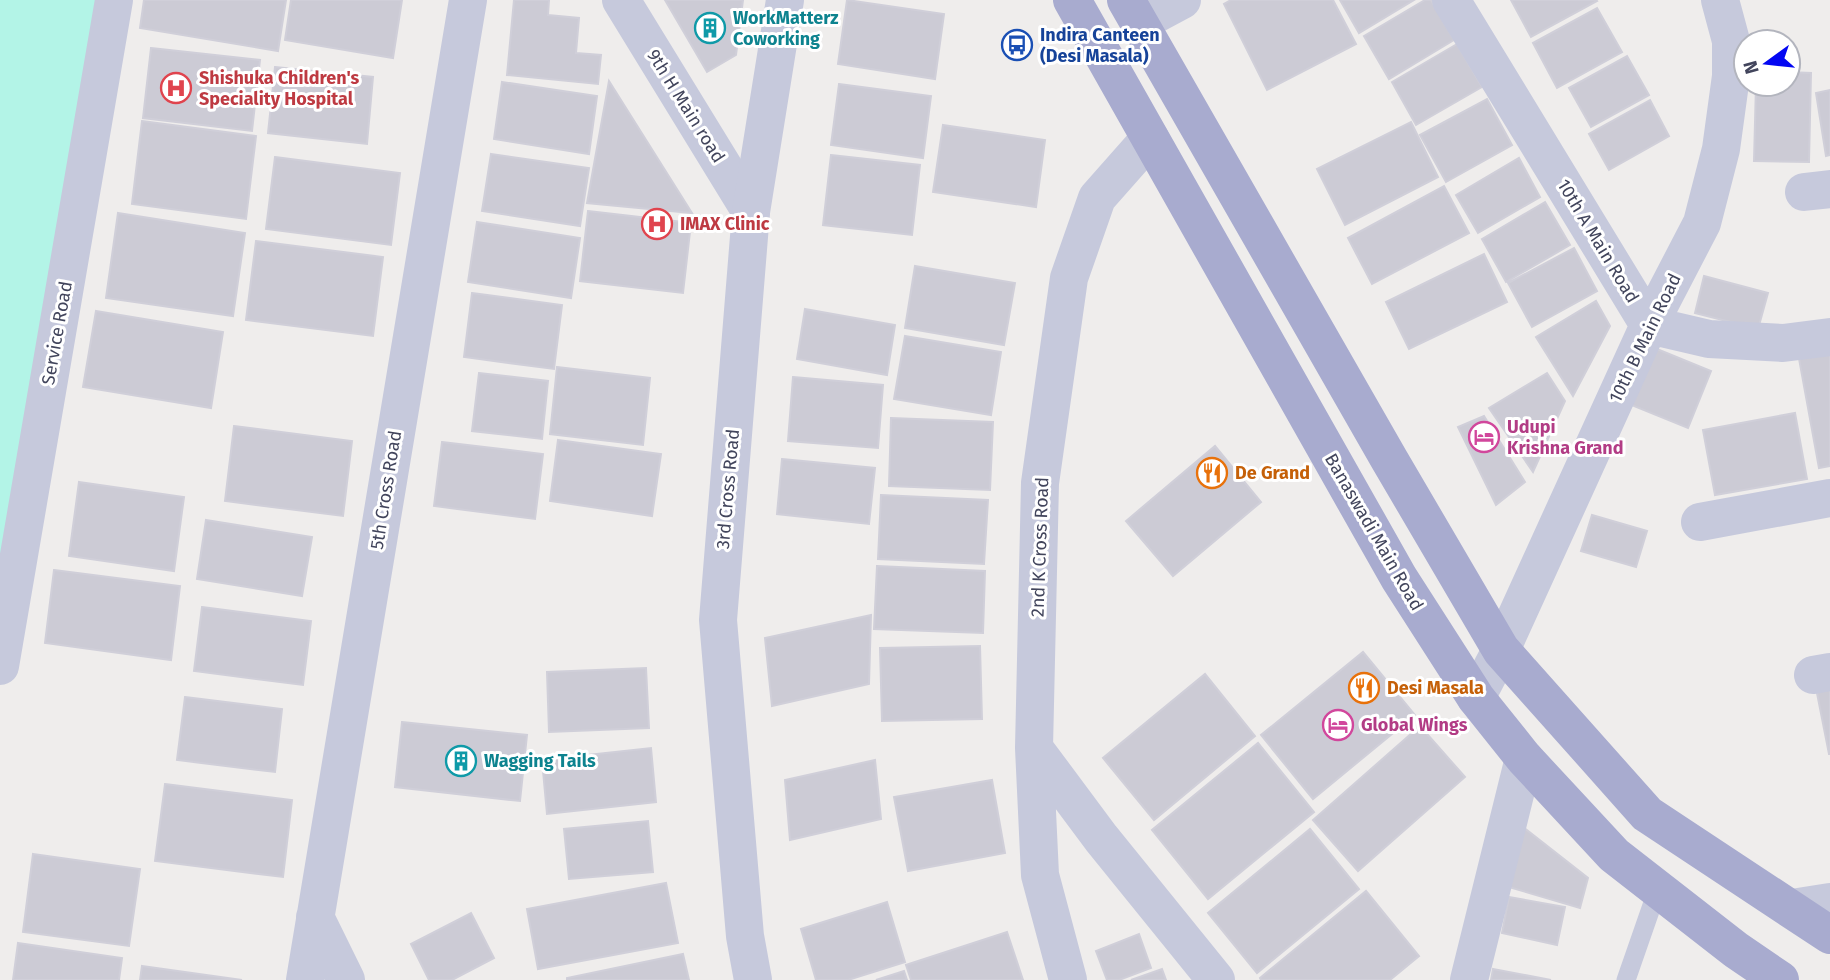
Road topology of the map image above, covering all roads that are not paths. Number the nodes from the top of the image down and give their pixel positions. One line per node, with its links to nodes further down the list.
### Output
1 (114, 0): 17 (street, Service Road)
2 (468, 0): 24 (street, 5th Cross Road)
3 (621, 0): 11 (street, 9th H Main road)
4 (785, 0): 11 (street, 3rd Cross Road)
5 (1072, 0): 10 (main road, Banaswadi Main Road)
6 (1182, 0): 9 (street)
7 (1451, 0): 12 (street, 10th A Main Road)
8 (1720, 0): 12 (street, 10th B Main Road)
9 (1133, 12): 16 (main road)
10 (1150, 138): 18 (main road, Banaswadi Main Road); 19 (street, 2nd K Cross Road)
11 (751, 212): 28 (street, 3rd Cross Road)
12 (1649, 325): 13 (street); 16 (street, 10th B Main Road)
13 (1830, 337)
14 (1830, 499): 15 (street)
15 (1700, 522)
16 (1501, 650): 18 (street, 10th B Main Road); 23 (main road)
17 (0, 666)
18 (1476, 698): 20 (main road, Banaswadi Main Road)
19 (1034, 748): 29 (street, 2nd K Cross Road); 30 (street)
20 (1524, 758): 21 (main road, Banaswadi Main Road); 31 (street)
21 (1658, 888): 32 (lane); 33 (main road, Banaswadi Main Road)
22 (1830, 902): 23 (street)
23 (1793, 908): 25 (main road)
24 (315, 917): 26 (street, 5th Cross Road); 27 (street)
25 (1830, 935)
26 (305, 980)
27 (346, 980)
28 (753, 980)
29 (1068, 980)
30 (1216, 980)
31 (1469, 980)
32 (1626, 980)
33 (1780, 980)

